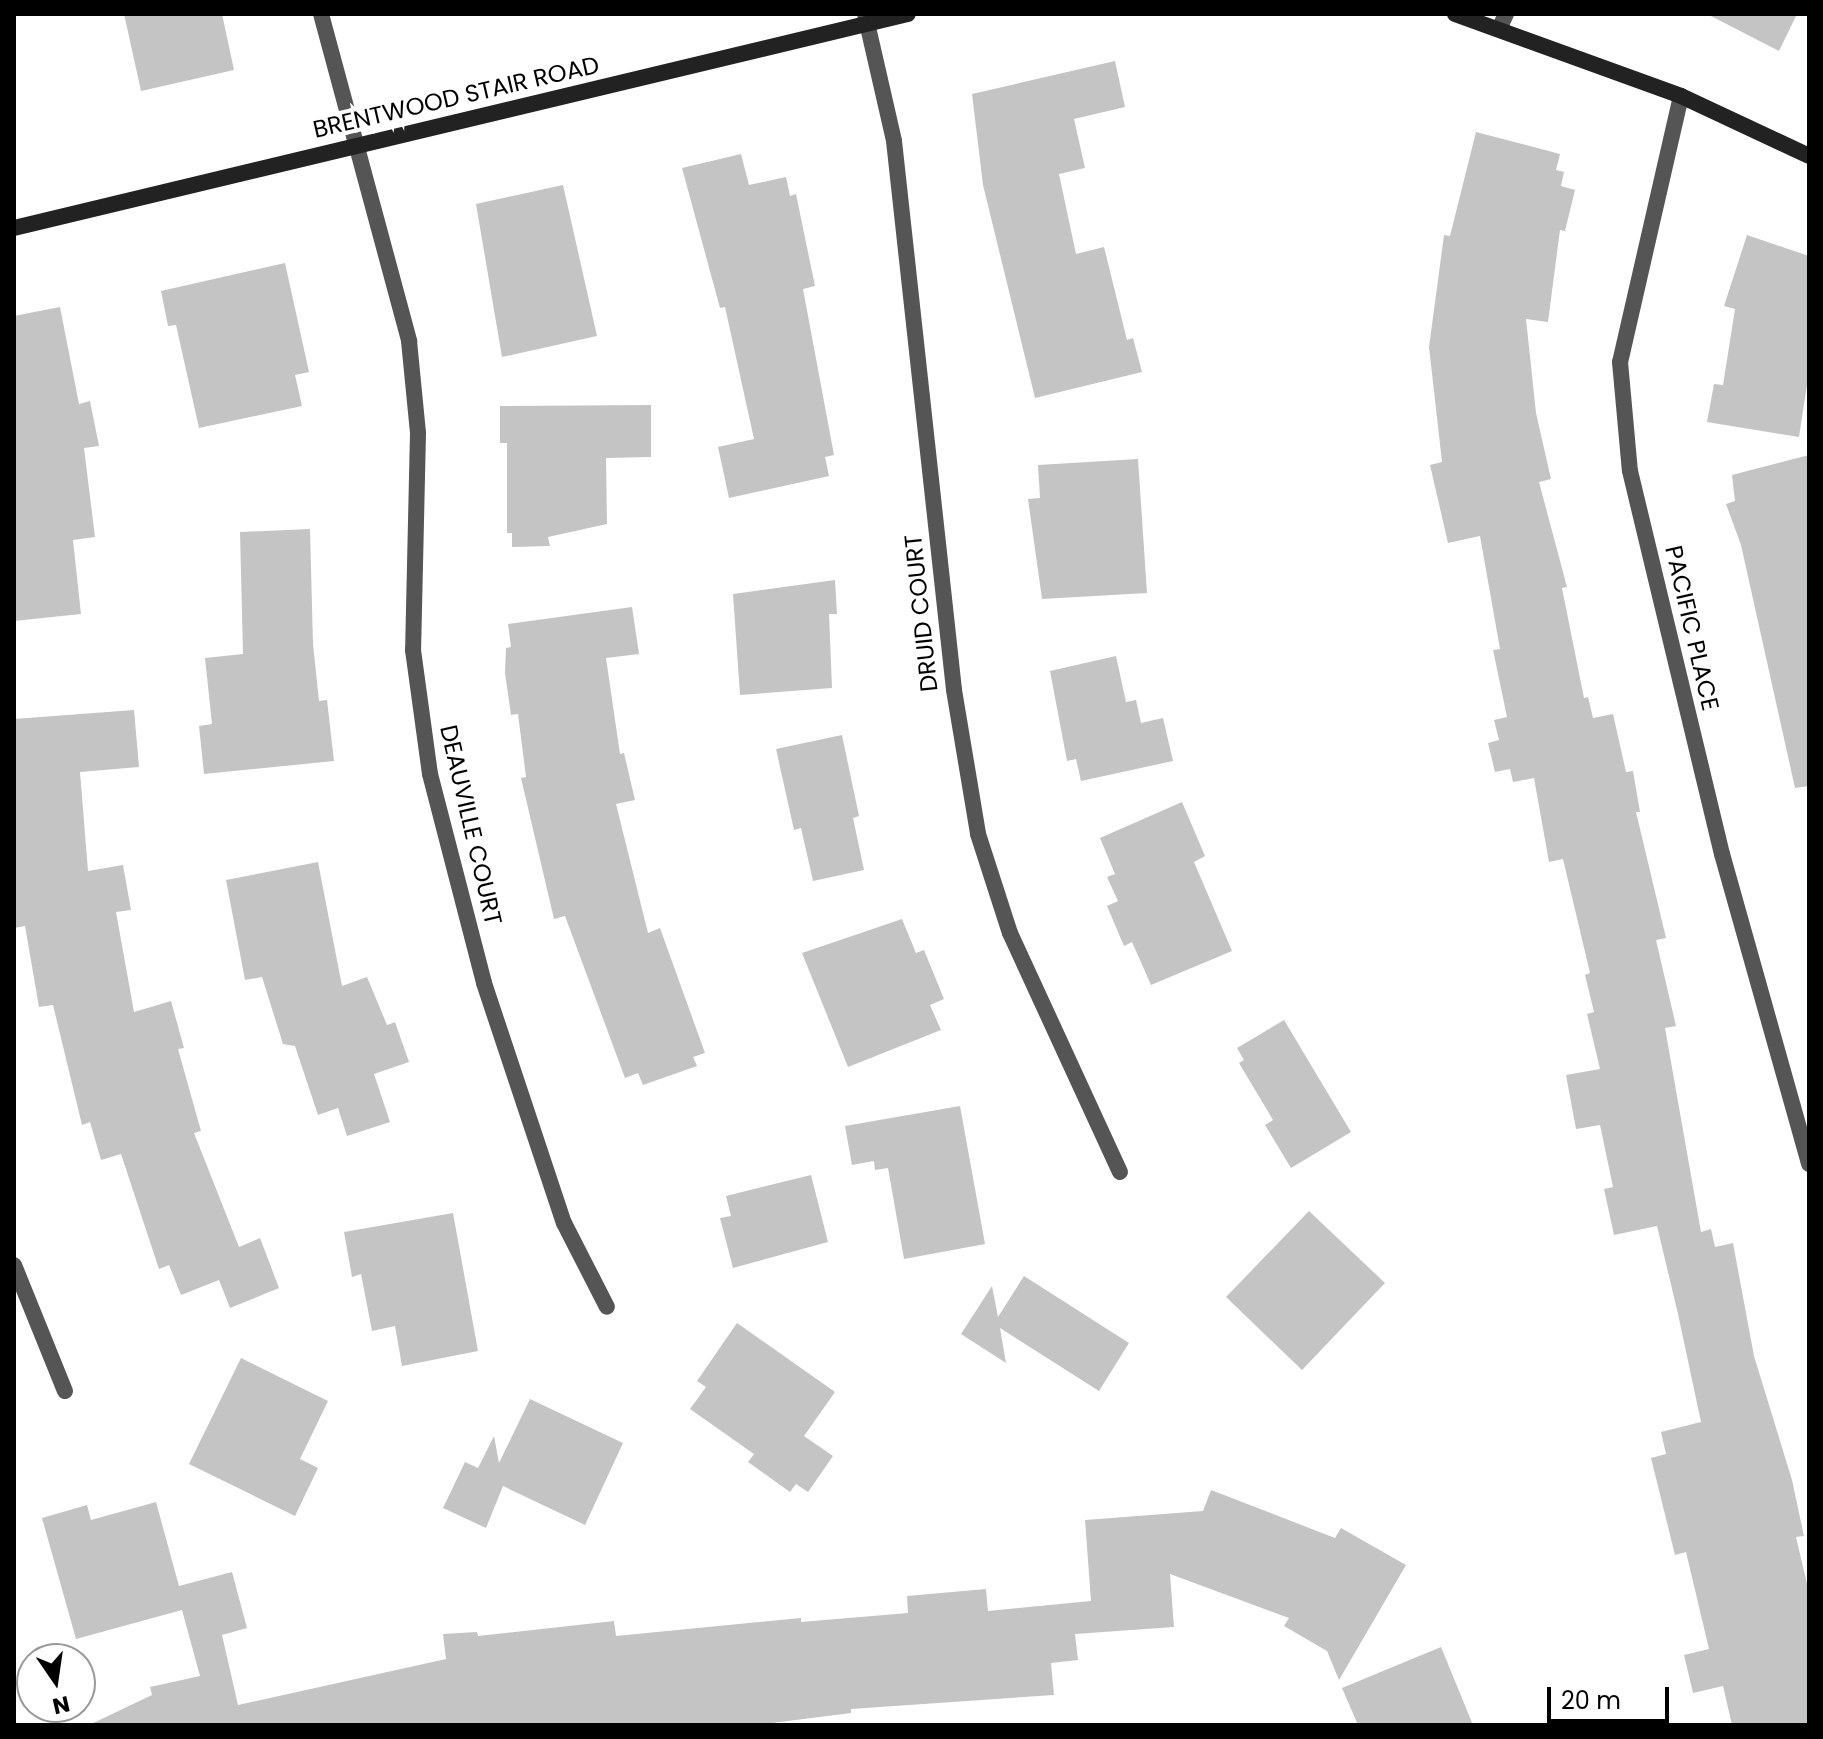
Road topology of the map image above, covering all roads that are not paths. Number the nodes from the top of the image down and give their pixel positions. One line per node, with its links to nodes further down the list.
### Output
1 (321, 14): 7 (street, DEAUVILLE COURT)
2 (908, 14): 4 (main road, BRENTWOOD STAIR ROAD)
3 (1455, 14): 5 (main road)
4 (866, 19): 7 (main road, BRENTWOOD STAIR ROAD); 11 (street, DRUID COURT)
5 (1503, 21): 6 (main road)
6 (1681, 96): 8 (main road); 10 (street, PACIFIC PLACE)
7 (357, 146): 9 (main road, BRENTWOOD STAIR ROAD); 13 (street, DEAUVILLE COURT)
8 (1809, 156)
9 (14, 228)
10 (1809, 1164)
11 (1120, 1172)
12 (14, 1265): 14 (street)
13 (607, 1307)
14 (65, 1391)

